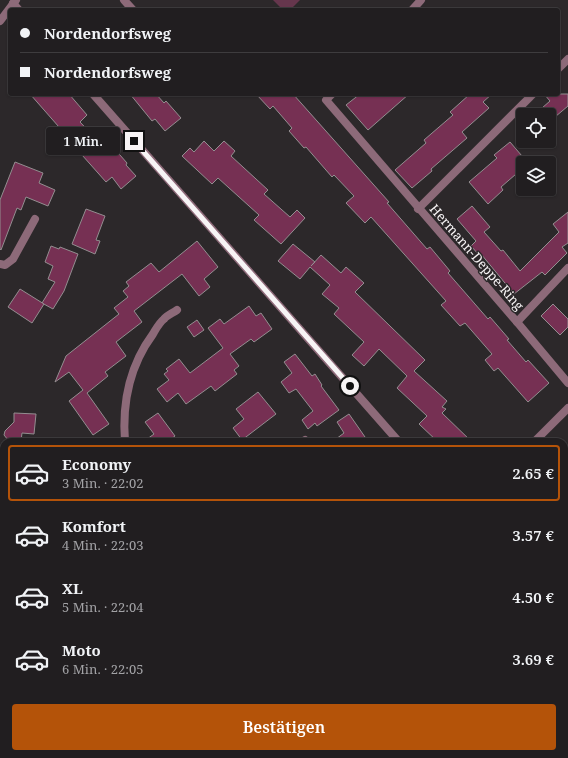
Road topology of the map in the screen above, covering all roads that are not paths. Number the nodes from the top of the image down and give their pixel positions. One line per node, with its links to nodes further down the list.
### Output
1 (124, 0): 3 (street)
2 (421, 0): 4 (street)
3 (131, 8)
4 (414, 8)
5 (8, 11): 6 (street)
6 (0, 21)
7 (568, 59): 8 (street)
8 (560, 67)
9 (95, 96): 21 (street)
10 (330, 96): 12 (street, Hermann-Deppe-Ring)
11 (531, 96): 12 (street, Hermann-Deppe-Ring)
12 (418, 209): 17 (street, Hermann-Deppe-Ring)
13 (35, 219): 14 (street)
14 (0, 264)
15 (568, 268): 17 (street, Hermann-Deppe-Ring)
16 (177, 310): 20 (street)
17 (517, 322): 18 (street, Hermann-Deppe-Ring)
18 (568, 383)
19 (568, 408): 22 (street)
20 (125, 438)
21 (395, 438)
22 (538, 438)

